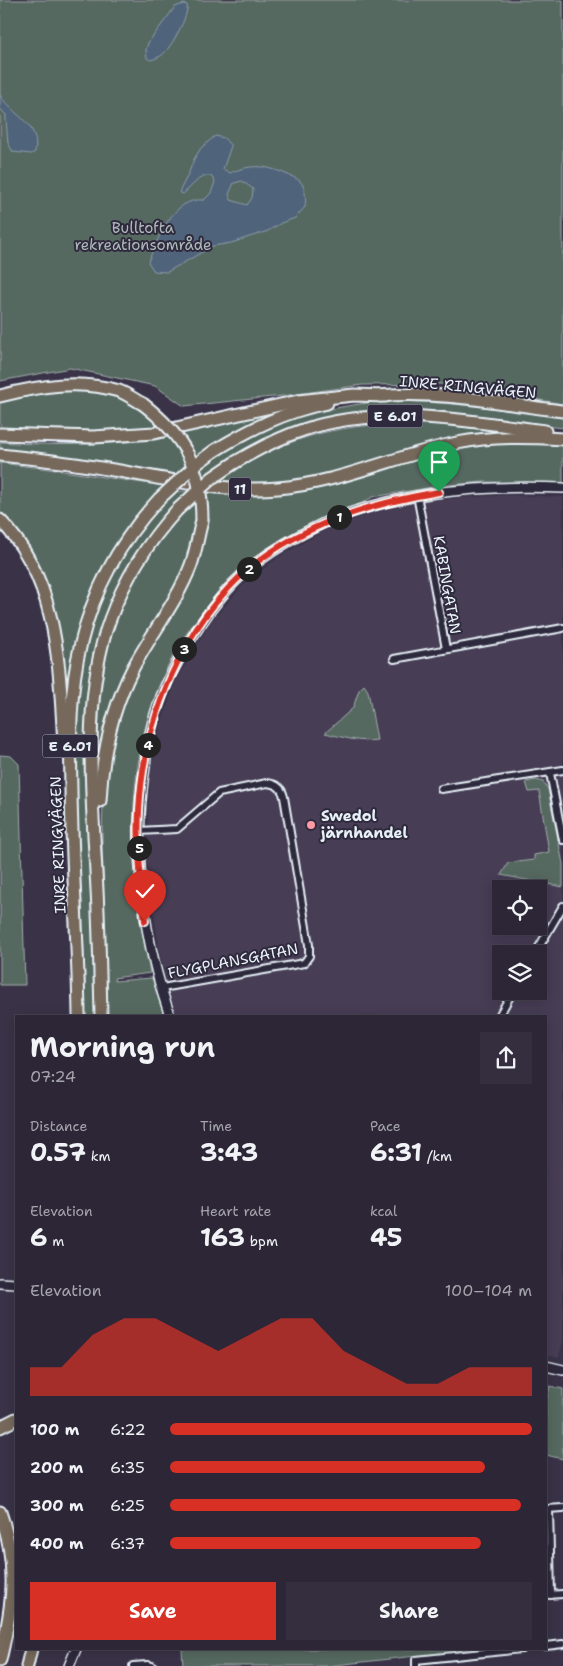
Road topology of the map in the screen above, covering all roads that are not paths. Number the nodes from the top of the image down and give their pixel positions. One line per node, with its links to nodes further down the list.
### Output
1 (0, 396): 20 (highway, bridge)
2 (386, 396): 3 (highway, INRE RINGVÄGEN / E 6.01); 5 (highway); 19 (highway, INRE RINGVÄGEN / E 6.01, bridge)
3 (563, 411)
4 (563, 433): 20 (highway, E 6.01, bridge)
5 (0, 434)
6 (563, 439): 7 (highway, 11)
7 (0, 455)
8 (563, 488): 9 (street)
9 (417, 495): 12 (street, KABINGATAN); 17 (street)
10 (0, 520): 19 (highway)
11 (563, 628): 12 (street, KABINGATAN)
12 (446, 649): 13 (street, KABINGATAN)
13 (394, 659)
14 (563, 770): 15 (street)
15 (550, 773): 16 (street); 18 (street)
16 (441, 788)
17 (139, 831): 23 (street); 23 (street, FLYGPLANSGATAN)
18 (563, 840)
19 (72, 848): 25 (highway, INRE RINGVÄGEN / E 6.01)
20 (96, 877): 26 (highway, E 6.01)
21 (563, 906): 22 (street)
22 (540, 945)
23 (162, 988): 27 (street)
24 (508, 1000): 28 (street)
25 (79, 1015)
26 (100, 1015)
27 (170, 1015)
28 (500, 1015)
29 (0, 1283): 30 (street)
30 (15, 1284)
31 (547, 1366): 32 (street)
32 (563, 1370)
33 (15, 1420): 34 (highway)
34 (0, 1427)
35 (563, 1508): 36 (street)
36 (548, 1509): 39 (street)
37 (0, 1512): 46 (highway)
38 (563, 1594): 39 (street)
39 (548, 1595)
40 (15, 1625): 47 (highway)
41 (563, 1644): 42 (street)
42 (547, 1646)
43 (31, 1650): 48 (highway)
44 (76, 1650): 49 (street)
45 (512, 1650): 52 (street)
46 (0, 1660)
47 (4, 1666)
48 (27, 1666)
49 (69, 1666)
50 (133, 1666): 51 (street)
51 (152, 1666)
52 (416, 1666)

